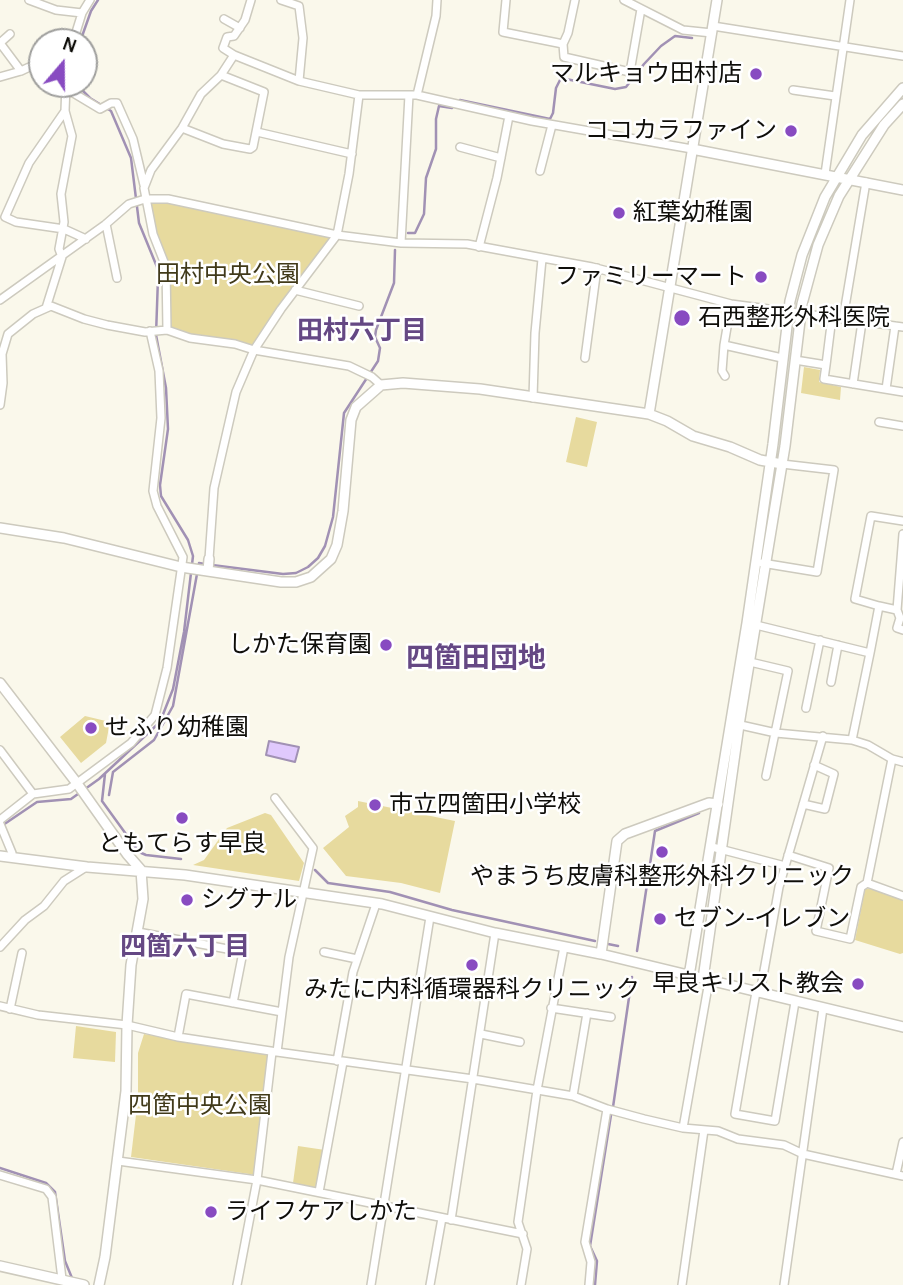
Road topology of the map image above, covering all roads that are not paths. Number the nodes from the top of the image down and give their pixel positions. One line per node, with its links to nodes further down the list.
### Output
1 (29, 0): 14 (street)
2 (90, 0): 14 (street)
3 (251, 0): 17 (street)
4 (281, 0): 12 (street)
5 (307, 0): 12 (street)
6 (437, 0): 32 (street)
7 (506, 0): 20 (street)
8 (575, 0): 20 (street)
9 (624, 0): 13 (street)
10 (717, 0): 18 (street)
11 (850, 0): 21 (street)
12 (299, 6): 28 (street)
13 (641, 9): 18 (street); 20 (street)
14 (82, 13): 16 (street)
15 (224, 19): 17 (street)
16 (77, 28)
17 (240, 28): 22 (street)
18 (712, 29): 21 (street); 43 (street)
19 (10, 34): 25 (street)
20 (563, 44)
21 (842, 47): 23 (street); 33 (street)
22 (234, 55): 26 (street); 28 (street)
23 (903, 57)
24 (28, 68): 25 (street)
25 (21, 71): 27 (street)
26 (221, 75): 40 (street); 41 (street)
27 (0, 77)
28 (299, 81): 31 (street)
29 (903, 88): 48 (street)
30 (793, 90): 33 (street)
31 (359, 95): 32 (street); 44 (street)
32 (413, 95): 38 (street); 58 (street)
33 (835, 96): 47 (street)
34 (65, 98): 37 (street)
35 (83, 98): 51 (street)
36 (903, 104): 49 (street)
37 (65, 111): 55 (street); 55 (street)
38 (509, 116): 39 (street); 45 (street)
39 (552, 125): 43 (street); 46 (street)
40 (182, 128): 41 (street); 51 (street)
41 (257, 132): 44 (street)
42 (460, 147): 45 (street)
43 (692, 149): 47 (street); 64 (street)
44 (352, 153): 56 (street)
45 (501, 158): 59 (street)
46 (541, 171)
47 (825, 174): 48 (street)
48 (836, 177): 49 (street); 70 (street)
49 (849, 179): 50 (street); 71 (street)
50 (866, 182): 52 (street); 73 (street)
51 (144, 188): 53 (street)
52 (903, 190)
53 (145, 199): 54 (street); 56 (street); 76 (street)
54 (106, 224): 57 (street); 63 (street)
55 (64, 229): 57 (street); 60 (street)
56 (337, 235): 58 (street); 65 (street)
57 (86, 239): 60 (street)
58 (401, 243): 59 (street)
59 (479, 247): 61 (street)
60 (62, 257): 66 (street); 69 (street)
61 (542, 259): 62 (street); 90 (street)
62 (597, 268): 64 (street); 80 (street)
63 (117, 278)
64 (669, 287): 67 (street); 92 (street)
65 (295, 290): 68 (street); 79 (street)
66 (0, 300)
67 (731, 304): 70 (street); 78 (street)
68 (359, 306)
69 (46, 308): 77 (street); 84 (street)
70 (788, 312): 71 (street); 81 (street)
71 (800, 314): 72 (street); 82 (street)
72 (832, 317): 73 (street); 83 (street)
73 (843, 319): 74 (street)
74 (862, 321): 75 (street); 86 (street)
75 (899, 326): 88 (street)
76 (165, 330): 77 (street); 79 (street)
77 (151, 331): 103 (street)
78 (724, 345): 81 (street); 85 (street)
79 (254, 350): 87 (street); 100 (street)
80 (585, 358)
81 (782, 358): 95 (street)
82 (795, 360): 83 (street); 96 (street)
83 (826, 365): 86 (street)
84 (1, 374): 91 (street)
85 (725, 376)
86 (853, 384): 88 (street)
87 (381, 385): 90 (street); 104 (street)
88 (886, 389): 89 (street)
89 (903, 391)
90 (533, 398): 92 (street)
91 (0, 405)
92 (649, 414): 95 (street)
93 (879, 422): 94 (street)
94 (903, 426)
95 (770, 463): 96 (street); 101 (street)
96 (782, 464): 102 (street); 102 (street)
97 (903, 521): 106 (street)
98 (0, 528): 103 (street)
99 (903, 534): 105 (street)
100 (209, 559): 104 (street)
101 (755, 561): 102 (street); 117 (street)
102 (766, 564): 108 (street)
103 (184, 567): 104 (street); 126 (street)
104 (204, 570)
105 (902, 570): 107 (street)
106 (878, 606): 107 (street); 112 (street)
107 (897, 610): 109 (street)
108 (756, 625): 110 (street); 113 (street)
109 (903, 630)
110 (820, 640): 111 (street); 116 (street)
111 (838, 645): 112 (street); 114 (street)
112 (870, 653): 120 (street)
113 (750, 662): 117 (street); 118 (street)
114 (831, 682)
115 (0, 683): 126 (street)
116 (806, 708)
117 (735, 724): 118 (street); 129 (street); 132 (street)
118 (776, 733): 119 (street); 125 (street)
119 (823, 736): 120 (street); 124 (street)
120 (852, 740): 122 (street)
121 (0, 750): 127 (street)
122 (892, 759): 123 (street); 139 (street)
123 (903, 762)
124 (814, 765): 130 (street); 130 (street)
125 (766, 776)
126 (78, 785): 127 (street); 138 (street)
127 (33, 794): 131 (street)
128 (275, 798): 140 (street)
129 (718, 804): 132 (street); 150 (street)
130 (803, 804): 133 (street)
131 (1, 824): 135 (street)
132 (716, 848): 137 (street); 152 (street); 153 (street)
133 (788, 855): 137 (street); 139 (street)
134 (0, 856): 135 (street)
135 (12, 857): 136 (street)
136 (87, 866): 138 (street); 146 (street)
137 (785, 866): 154 (street)
138 (141, 870): 140 (street); 144 (street)
139 (867, 883): 141 (street)
140 (303, 893): 142 (street); 161 (street)
141 (903, 896)
142 (376, 904): 143 (street); 151 (street)
143 (429, 917): 145 (street); 171 (street)
144 (138, 932): 156 (street); 164 (street)
145 (495, 933): 147 (street); 166 (street)
146 (0, 947)
147 (564, 947): 150 (street); 158 (street)
148 (324, 952): 151 (street)
149 (22, 953): 160 (street)
150 (601, 954): 152 (street)
151 (357, 959): 170 (street)
152 (689, 976): 153 (street)
153 (706, 980): 154 (street); 176 (street)
154 (758, 993): 155 (street); 155 (street)
155 (795, 1002): 159 (street)
156 (233, 1003): 161 (street); 167 (street)
157 (0, 1006): 160 (street)
158 (551, 1008): 162 (street); 173 (street)
159 (822, 1008): 165 (street); 179 (street)
160 (10, 1009): 164 (street)
161 (282, 1012): 169 (street)
162 (587, 1013): 163 (street); 174 (street)
163 (611, 1017)
164 (127, 1025): 167 (street); 180 (street)
165 (903, 1027)
166 (481, 1034): 168 (street); 172 (street)
167 (178, 1037): 169 (street)
168 (520, 1042)
169 (274, 1052): 170 (street); 183 (street)
170 (340, 1061): 171 (street); 184 (street)
171 (406, 1070): 172 (street); 185 (street)
172 (473, 1079): 173 (street); 186 (street)
173 (537, 1090): 174 (street); 187 (street)
174 (573, 1096): 175 (street)
175 (607, 1109): 176 (street); 196 (street)
176 (683, 1128): 177 (street)
177 (704, 1130): 179 (street); 197 (street)
178 (903, 1142): 182 (street)
179 (803, 1154): 182 (street); 198 (street)
180 (118, 1161): 183 (street); 191 (street)
181 (0, 1175): 189 (street)
182 (900, 1175)
183 (257, 1180): 184 (street); 192 (street)
184 (318, 1192): 185 (street)
185 (384, 1205): 186 (street); 193 (street)
186 (446, 1219): 187 (street); 194 (street)
187 (523, 1234): 195 (street)
188 (0, 1266): 189 (street)
189 (65, 1280): 190 (street)
190 (82, 1284)
191 (99, 1285)
192 (237, 1285)
193 (371, 1285)
194 (430, 1285)
195 (521, 1285)
196 (589, 1285)
197 (682, 1285)
198 (785, 1285)

